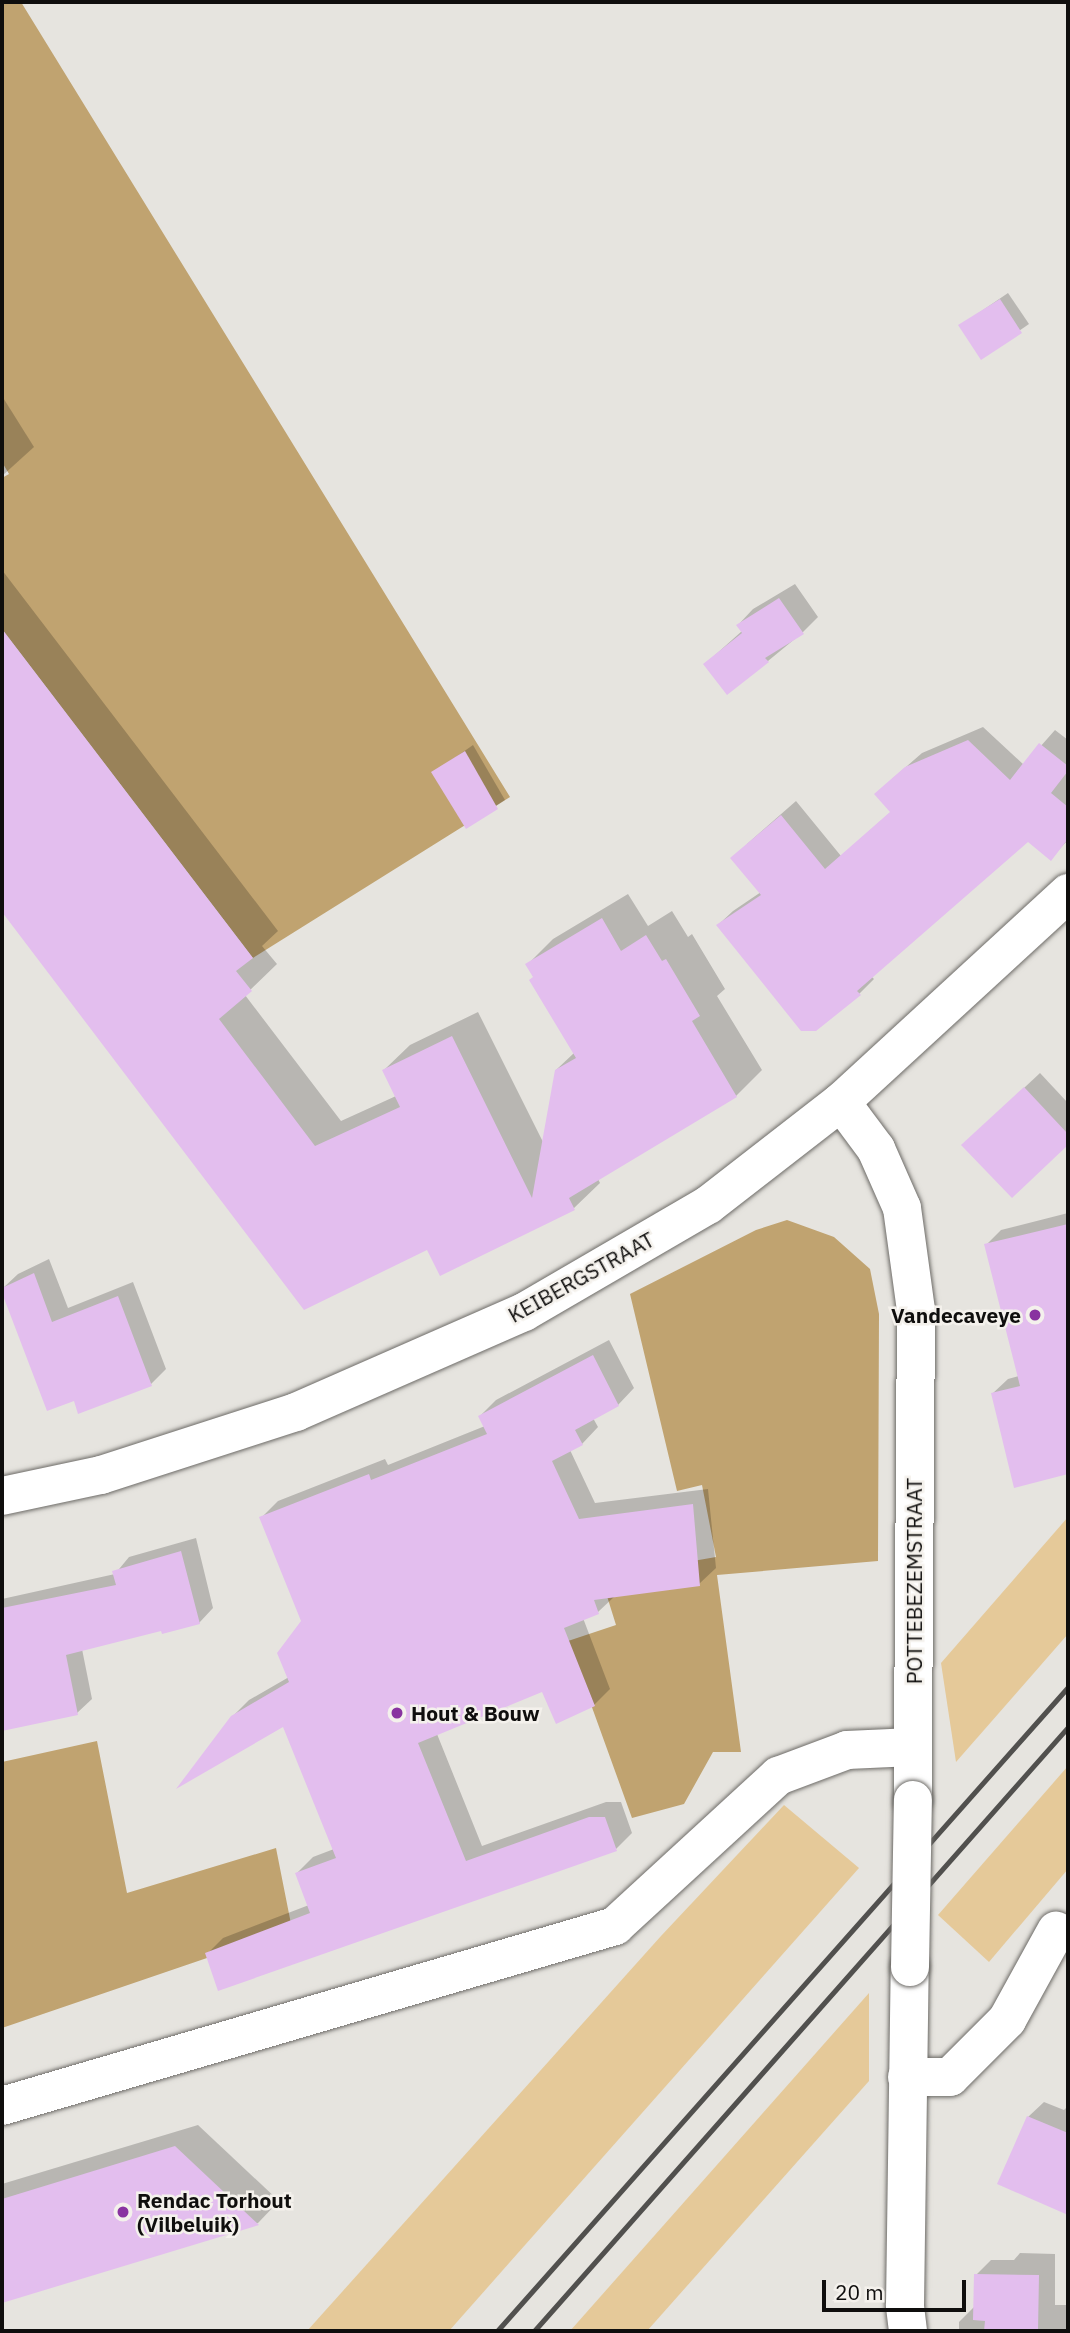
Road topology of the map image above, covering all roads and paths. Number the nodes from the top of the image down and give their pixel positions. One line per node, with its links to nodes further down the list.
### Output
1 (1068, 893): 2 (street, KEIBERGSTRAAT)
2 (841, 1102): 3 (street, KEIBERGSTRAAT); 4 (street, POTTEBEZEMSTRAAT)
3 (2, 1496)
4 (913, 1747): 6 (street, POTTEBEZEMSTRAAT, bridge); 7 (street)
5 (1056, 1931): 6 (street)
6 (907, 2077): 8 (street, POTTEBEZEMSTRAAT)
7 (2, 2106)
8 (908, 2331)

